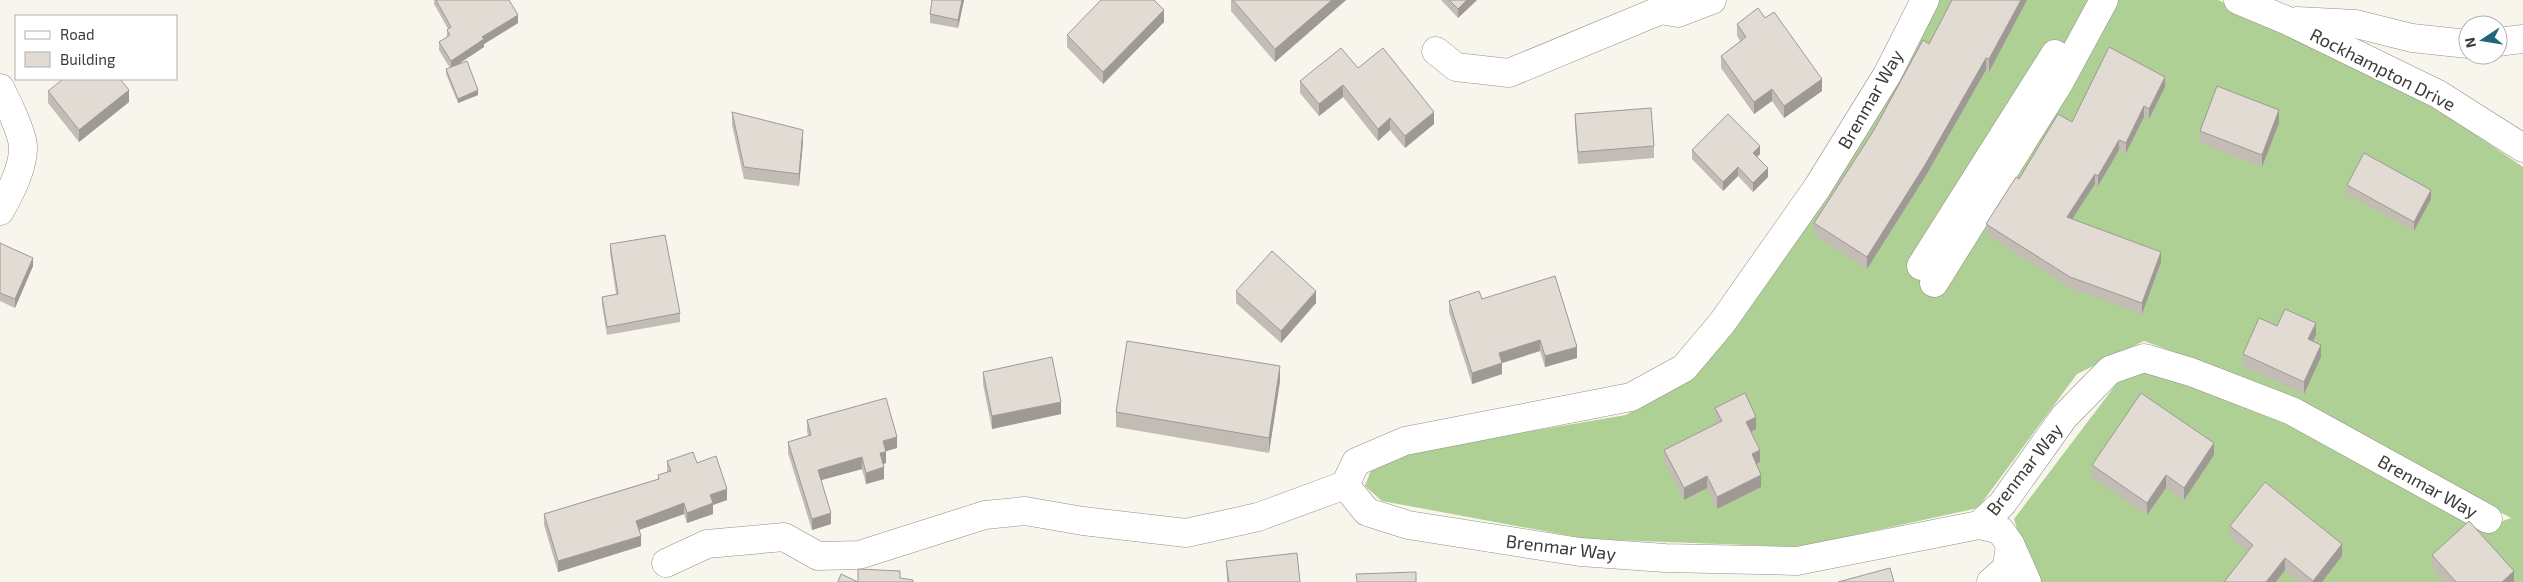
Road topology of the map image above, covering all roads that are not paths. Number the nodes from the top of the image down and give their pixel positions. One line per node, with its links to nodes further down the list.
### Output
1 (1712, 0): 4 (street)
2 (1925, 0): 15 (street, Brenmar Way)
3 (2238, 0): 6 (street, Rockhampton Drive)
4 (1659, 5): 10 (street)
5 (2098, 12): 14 (street)
6 (2286, 20): 9 (street); 12 (street, Rockhampton Drive)
7 (2523, 39): 8 (street)
8 (2508, 41)
9 (2458, 43)
10 (1436, 51)
11 (0, 88): 13 (street)
12 (2523, 148)
13 (0, 211)
14 (1928, 275)
15 (1345, 485): 17 (street, Brenmar Way); 19 (street)
16 (2488, 519): 17 (street, Brenmar Way)
17 (1979, 526): 18 (street)
18 (2010, 544): 20 (street); 21 (street)
19 (666, 563)
20 (1991, 582)
21 (2027, 582)

